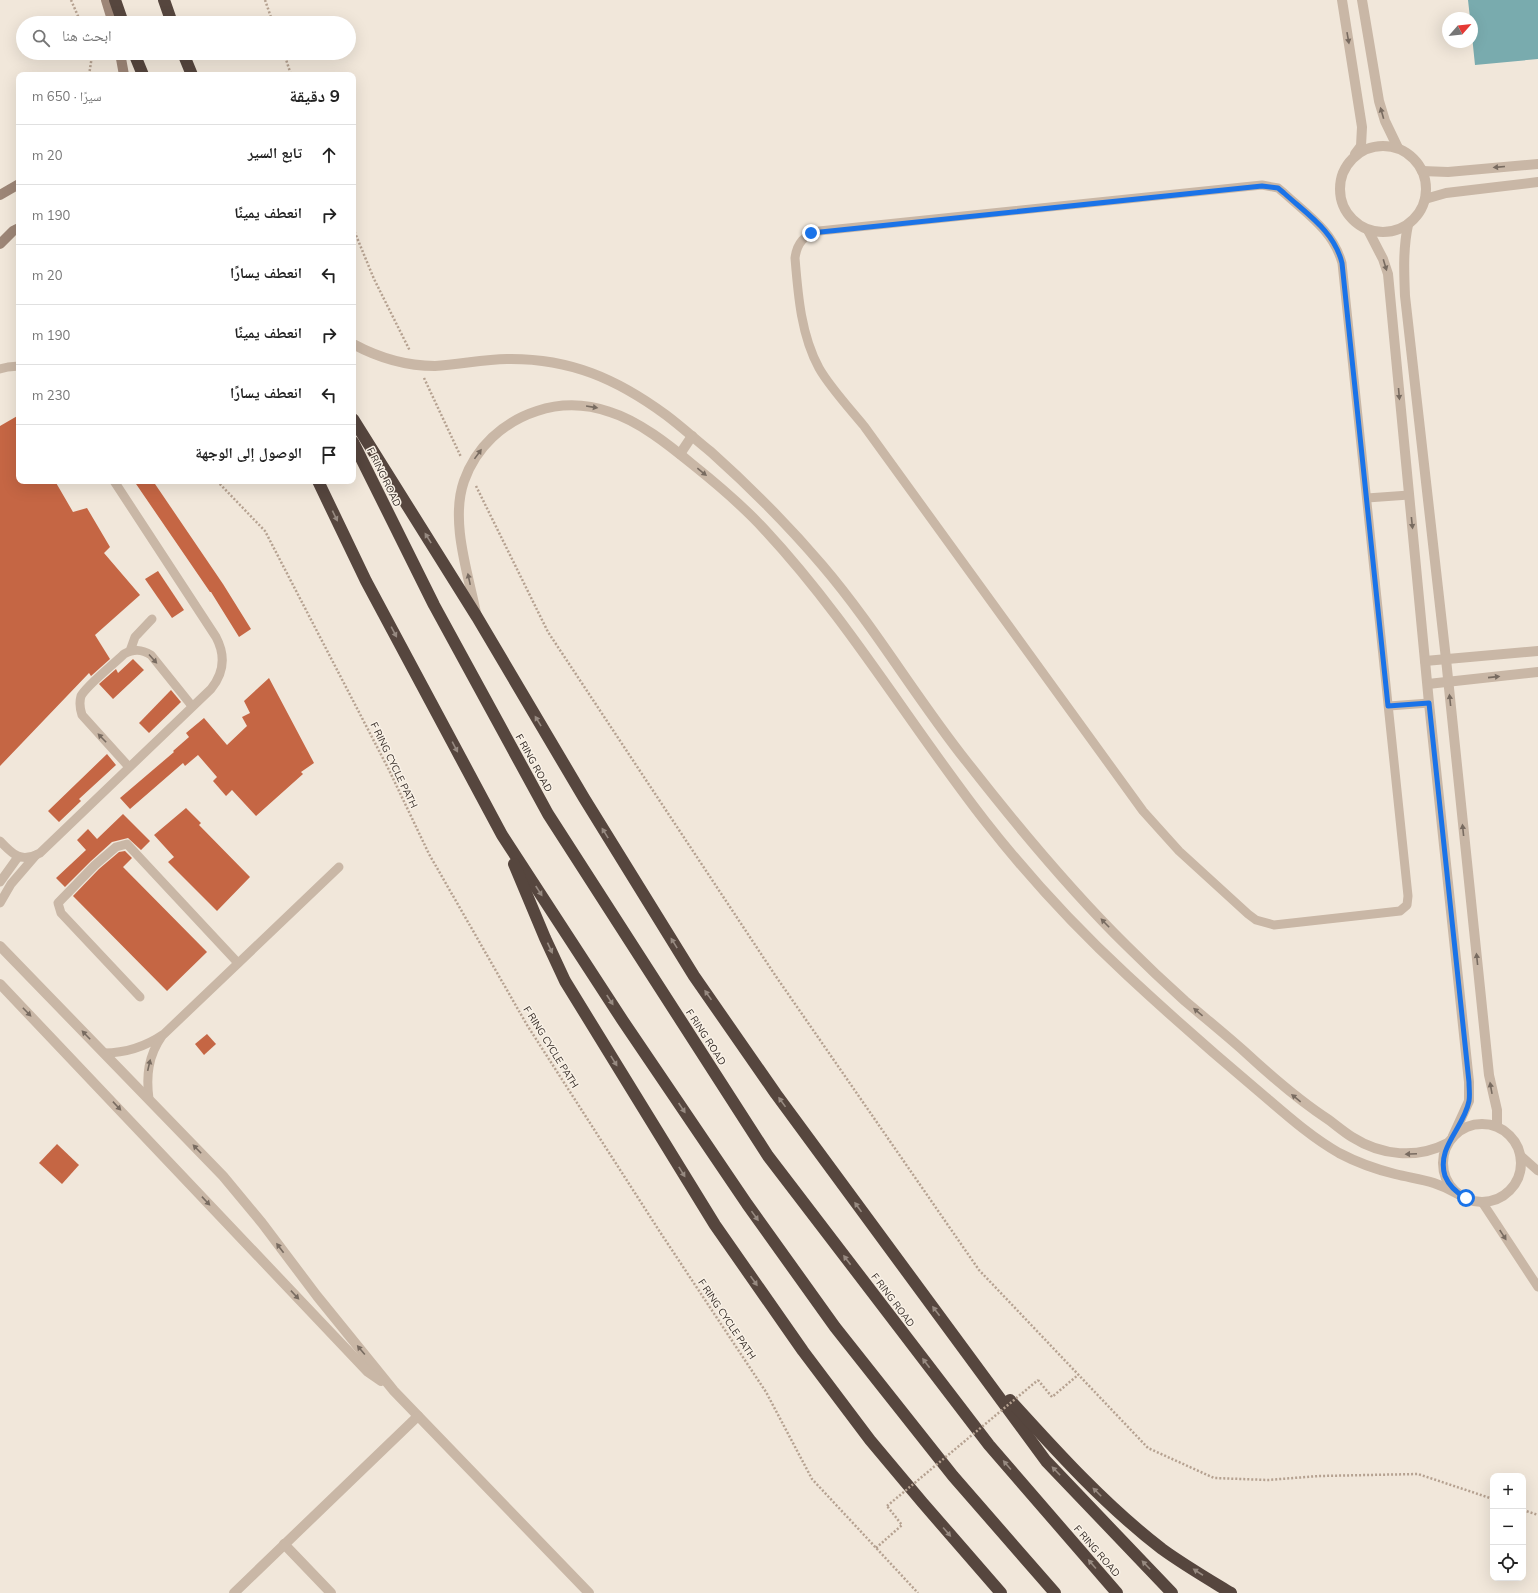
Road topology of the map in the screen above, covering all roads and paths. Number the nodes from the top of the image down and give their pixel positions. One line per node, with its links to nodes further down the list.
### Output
1 (71, 0): 8 (path)
2 (106, 0): 9 (street)
3 (115, 0): 10 (highway)
4 (164, 0): 11 (highway)
5 (265, 0): 12 (path)
6 (1342, 0): 24 (street, one-way to 24)
7 (1362, 0): 23 (street, one-way to 7)
8 (78, 16)
9 (111, 16)
10 (121, 16)
11 (170, 16)
12 (271, 16)
13 (91, 60): 18 (path)
14 (121, 60): 19 (street)
15 (137, 60): 20 (highway)
16 (186, 60): 21 (highway)
17 (286, 60): 22 (path)
18 (89, 72)
19 (123, 72)
20 (141, 72)
21 (191, 72)
22 (290, 72)
23 (1398, 148): 24 (street); 26 (street)
24 (1350, 160): 33 (street)
25 (1538, 164): 26 (street, one-way to 26)
26 (1422, 171): 30 (street)
27 (1538, 182): 30 (street)
28 (16, 186): 29 (street)
29 (0, 195)
30 (1425, 199): 31 (street)
31 (1408, 225): 33 (street); 54 (street)
32 (16, 230): 35 (street)
33 (1368, 230): 48 (street, one-way to 48)
34 (356, 235): 37 (path)
35 (0, 244)
36 (356, 345): 37 (street)
37 (417, 365): 41 (street); 44 (path)
38 (16, 366): 39 (lane)
39 (0, 369)
40 (356, 424): 50 (highway, one-way to 40)
41 (692, 436): 43 (street); 78 (street, one-way to 41)
42 (356, 448): 101 (highway, F RING ROAD, one-way to 42)
43 (680, 454): 44 (street, one-way to 43); 81 (street, one-way to 81)
44 (468, 470): 50 (street, one-way to 44); 85 (path)
45 (116, 484): 60 (lane)
46 (220, 484): 92 (path, F RING CYCLE PATH)
47 (319, 484): 63 (highway, one-way to 63)
48 (1409, 495): 49 (lane); 55 (street, one-way to 55)
49 (1367, 498): 61 (lane); 61 (lane)
50 (477, 617): 84 (highway, one-way to 50)
51 (152, 619): 52 (lane)
52 (130, 651): 60 (lane, one-way to 60); 62 (lane, one-way to 52)
53 (1538, 651): 54 (street)
54 (1446, 659): 55 (street); 57 (street)
55 (1425, 661): 58 (street)
56 (1538, 672): 57 (street, one-way to 56)
57 (1448, 682): 58 (street); 77 (street, one-way to 57)
58 (1428, 684): 59 (street)
59 (1429, 703): 61 (lane); 78 (street)
60 (192, 706): 62 (lane)
61 (1388, 706)
62 (129, 767): 65 (lane)
63 (502, 835): 93 (highway, one-way to 93); 100 (highway, one-way to 100)
64 (0, 842): 66 (lane)
65 (36, 855): 66 (lane); 69 (lane)
66 (18, 857): 68 (lane)
67 (339, 866): 71 (lane)
68 (0, 882)
69 (0, 903)
70 (0, 946): 75 (street, one-way to 70)
71 (238, 963): 73 (lane); 74 (lane)
72 (0, 984): 86 (street, one-way to 86)
73 (140, 997)
74 (164, 1034): 75 (lane); 76 (lane, one-way to 74)
75 (104, 1054): 76 (street)
76 (148, 1099): 86 (street, one-way to 76)
77 (1496, 1126): 78 (street); 79 (street)
78 (1451, 1139): 81 (street)
79 (1520, 1155): 80 (lane); 82 (street)
80 (1538, 1171)
81 (1458, 1194): 82 (street)
82 (1482, 1202): 83 (lane, one-way to 83)
83 (1538, 1287)
84 (968, 1354): 102 (highway, one-way to 84); 103 (highway, one-way to 84)
85 (1078, 1375): 88 (path); 92 (path, bridge)
86 (394, 1391): 87 (street)
87 (418, 1416): 91 (street); 96 (street)
88 (1490, 1499)
89 (1526, 1511): 90 (path)
90 (1538, 1515)
91 (284, 1544): 94 (street); 95 (street)
92 (876, 1548): 97 (path, F RING CYCLE PATH)
93 (983, 1574): 98 (highway); 99 (highway)
94 (234, 1593)
95 (331, 1593)
96 (589, 1593)
97 (918, 1593)
98 (997, 1593)
99 (1001, 1593)
100 (1055, 1593)
101 (1117, 1593)
102 (1172, 1593)
103 (1231, 1593)

